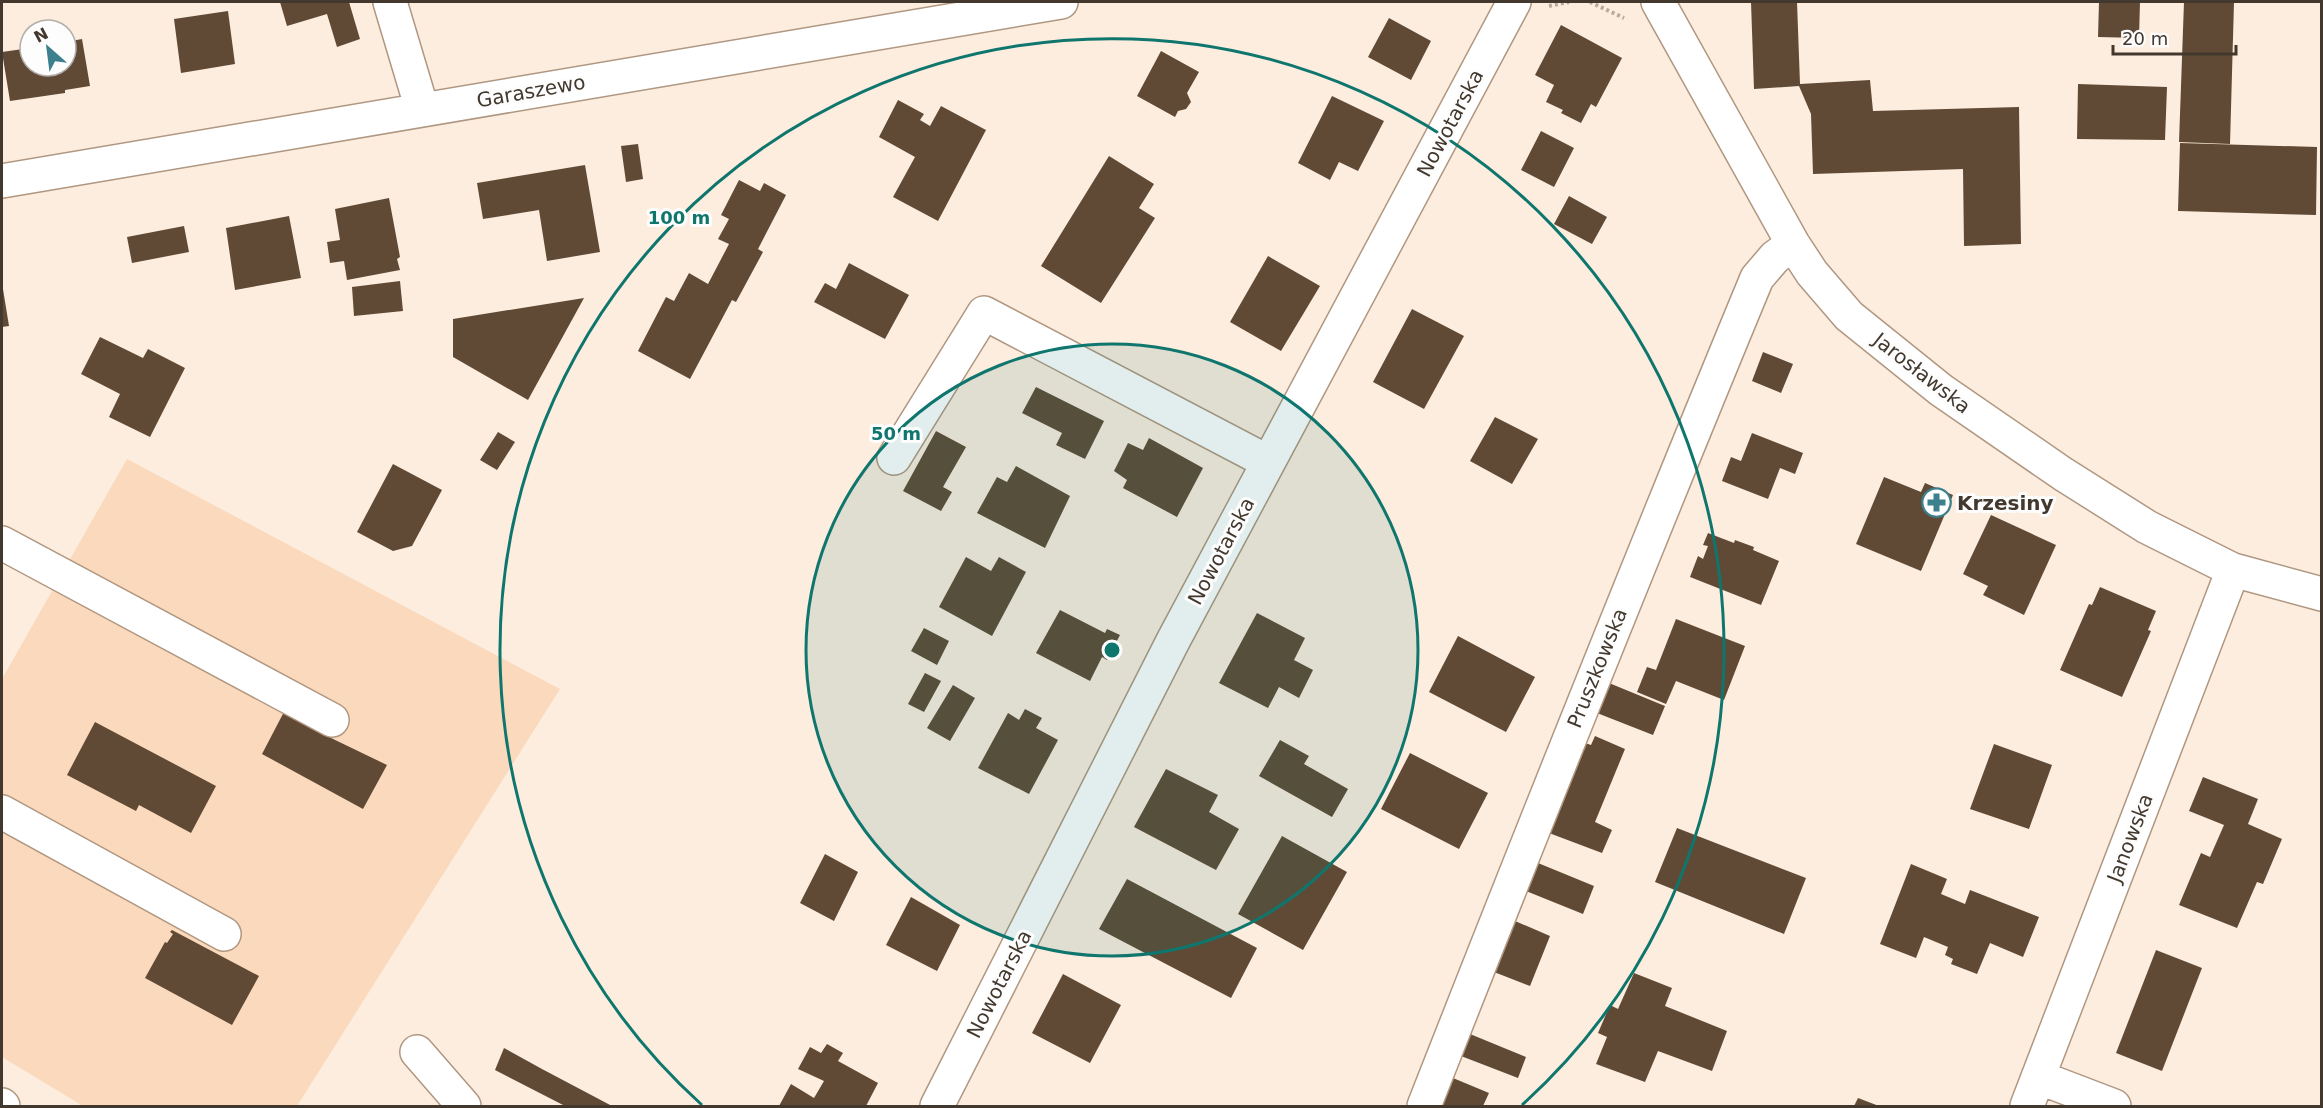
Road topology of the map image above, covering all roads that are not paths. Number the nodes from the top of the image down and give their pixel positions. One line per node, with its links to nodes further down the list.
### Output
1 (390, 2): 5 (street)
2 (1061, 2): 5 (street, Garaszewo)
3 (1514, 2): 9 (street, Nowotarska)
4 (1658, 2): 7 (street, Jarosławska)
5 (422, 109): 6 (street, Garaszewo)
6 (2, 182)
7 (1793, 244): 11 (street, Jarosławska); 20 (street, Pruszkowska)
8 (894, 458): 9 (street)
9 (1268, 462): 19 (street, Nowotarska)
10 (2, 543): 13 (street)
11 (2234, 570): 12 (street, Jarosławska); 17 (street, Janowska)
12 (2322, 594)
13 (332, 720)
14 (2, 812): 15 (street)
15 (224, 934)
16 (417, 1052): 18 (street)
17 (2032, 1092): 21 (street)
18 (465, 1107)
19 (937, 1107)
20 (1424, 1107)
21 (2114, 1107)

